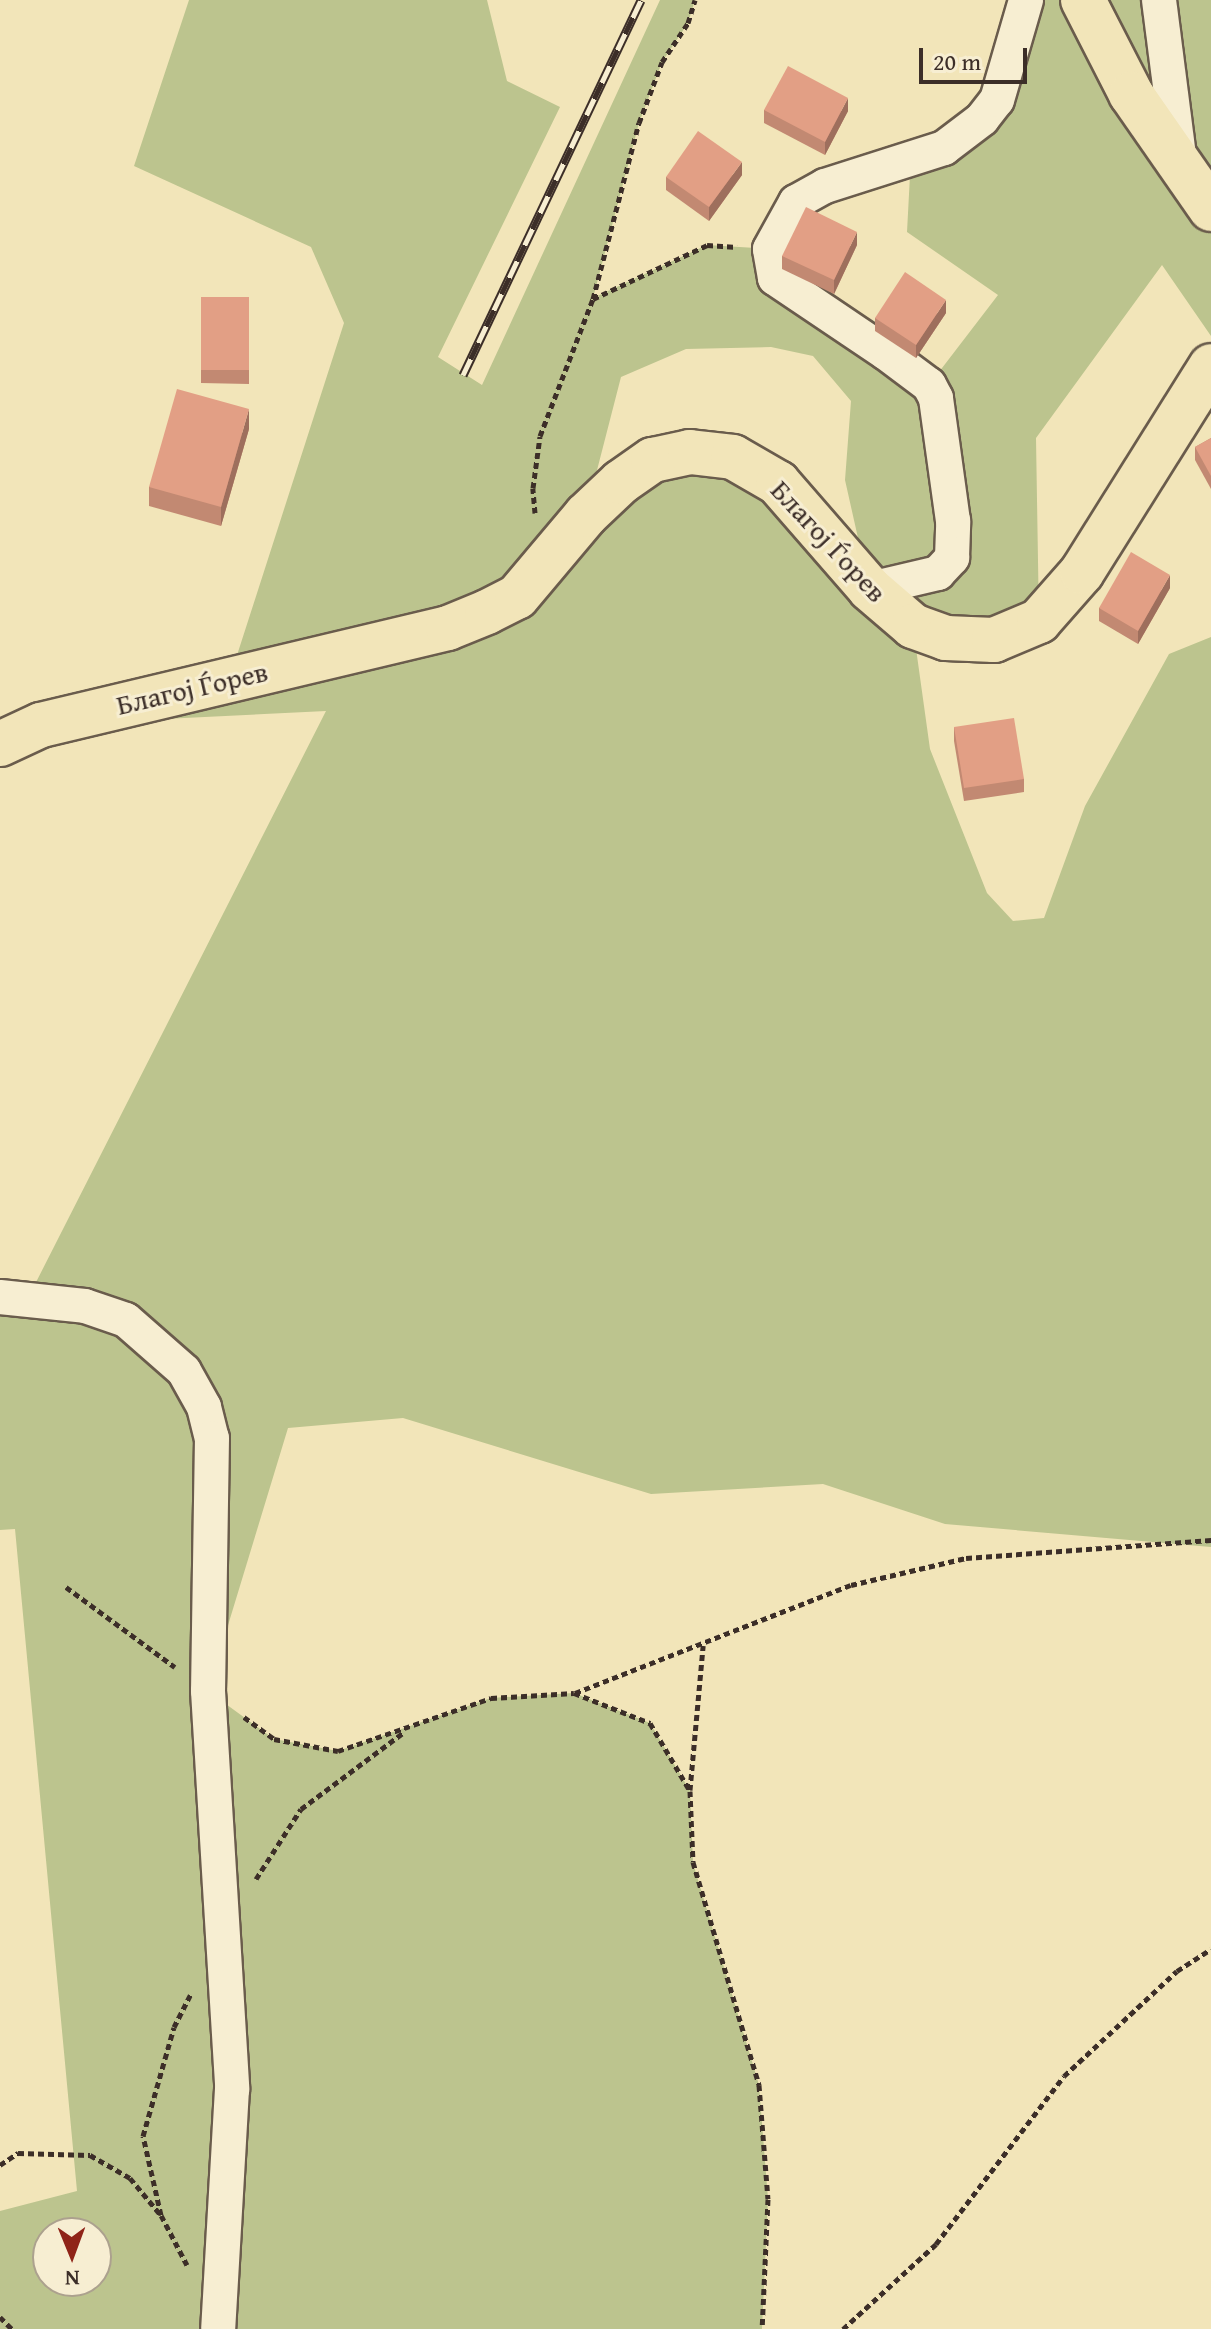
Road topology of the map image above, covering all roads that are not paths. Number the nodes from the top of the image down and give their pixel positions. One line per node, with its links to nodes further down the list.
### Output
1 (1026, 0): 7 (street)
2 (1083, 0): 4 (main road)
3 (1159, 0): 4 (street)
4 (1180, 165): 5 (main road)
5 (1211, 209)
6 (1211, 366): 7 (main road, Благој Ѓорев)
7 (870, 589): 8 (main road, Благој Ѓорев)
8 (0, 744)
9 (0, 1297): 10 (street)
10 (218, 2329)

